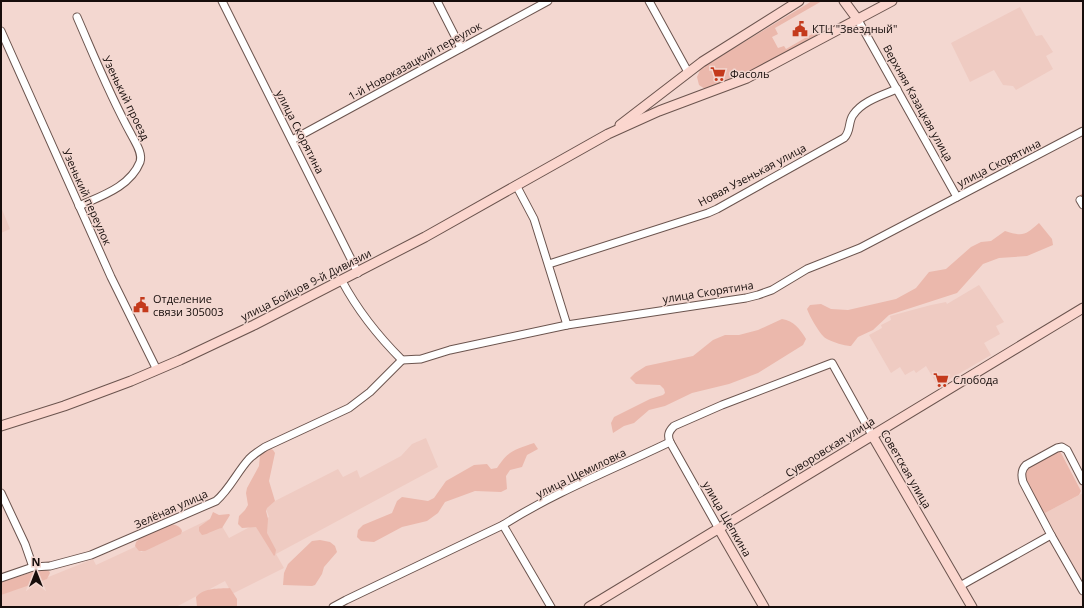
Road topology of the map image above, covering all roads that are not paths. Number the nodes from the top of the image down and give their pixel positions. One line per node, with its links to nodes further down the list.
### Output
1 (222, 1): 16 (street, улица Скорятина)
2 (437, 1): 11 (street)
3 (548, 1): 11 (street, 1-й Новоказацкий переулок)
4 (649, 1): 12 (street)
5 (799, 1): 12 (street, улица Бойцов 9-й Дивизии)
6 (844, 1): 9 (street, Верхняя Казацкая улица)
7 (892, 1): 9 (street, улица Бойцов 9-й Дивизии)
8 (77, 17): 19 (street, Узенький проезд)
9 (858, 20): 13 (street, Верхняя Казацкая улица); 15 (street, улица Бойцов 9-й Дивизии)
10 (1, 31): 19 (street, Узенький переулок)
11 (461, 48): 16 (street, 1-й Новоказацкий переулок)
12 (688, 72): 15 (street, улица Бойцов 9-й Дивизии)
13 (897, 89): 18 (street, Верхняя Казацкая улица); 20 (street, Новая Узенькая улица)
14 (1083, 131): 18 (street, улица Скорятина)
15 (608, 134): 17 (street, улица Бойцов 9-й Дивизии)
16 (292, 140): 21 (street, улица Скорятина)
17 (516, 185): 20 (street); 21 (street, улица Бойцов 9-й Дивизии)
18 (957, 197): 24 (street, улица Скорятина)
19 (79, 206): 26 (street, Узенький переулок)
20 (549, 264): 24 (street)
21 (358, 273): 22 (street, улица Бойцов 9-й Дивизии)
22 (342, 281): 25 (street); 26 (street, улица Бойцов 9-й Дивизии)
23 (1083, 308): 28 (street, Суворовская улица)
24 (568, 325): 25 (street, улица Скорятина)
25 (402, 360): 35 (street, Зелёная улица)
26 (158, 370): 27 (street, улица Бойцов 9-й Дивизии)
27 (1, 426)
28 (872, 435): 29 (street, Советская улица); 33 (street, Суворовская улица); 37 (street, Советская улица)
29 (670, 442): 32 (street, улица Щемиловка); 33 (street, улица Щепкина)
30 (1083, 481): 34 (street)
31 (1, 493): 35 (street)
32 (503, 525): 39 (street, улица Щемиловка); 40 (street)
33 (719, 529): 41 (street, Суворовская улица); 42 (street, улица Щепкина)
34 (1051, 535): 37 (street); 38 (street)
35 (34, 567): 36 (street, Зелёная улица)
36 (1, 578)
37 (960, 586): 43 (street, Советская улица)
38 (1083, 591)
39 (333, 607)
40 (551, 607)
41 (589, 607)
42 (764, 607)
43 (972, 607)

